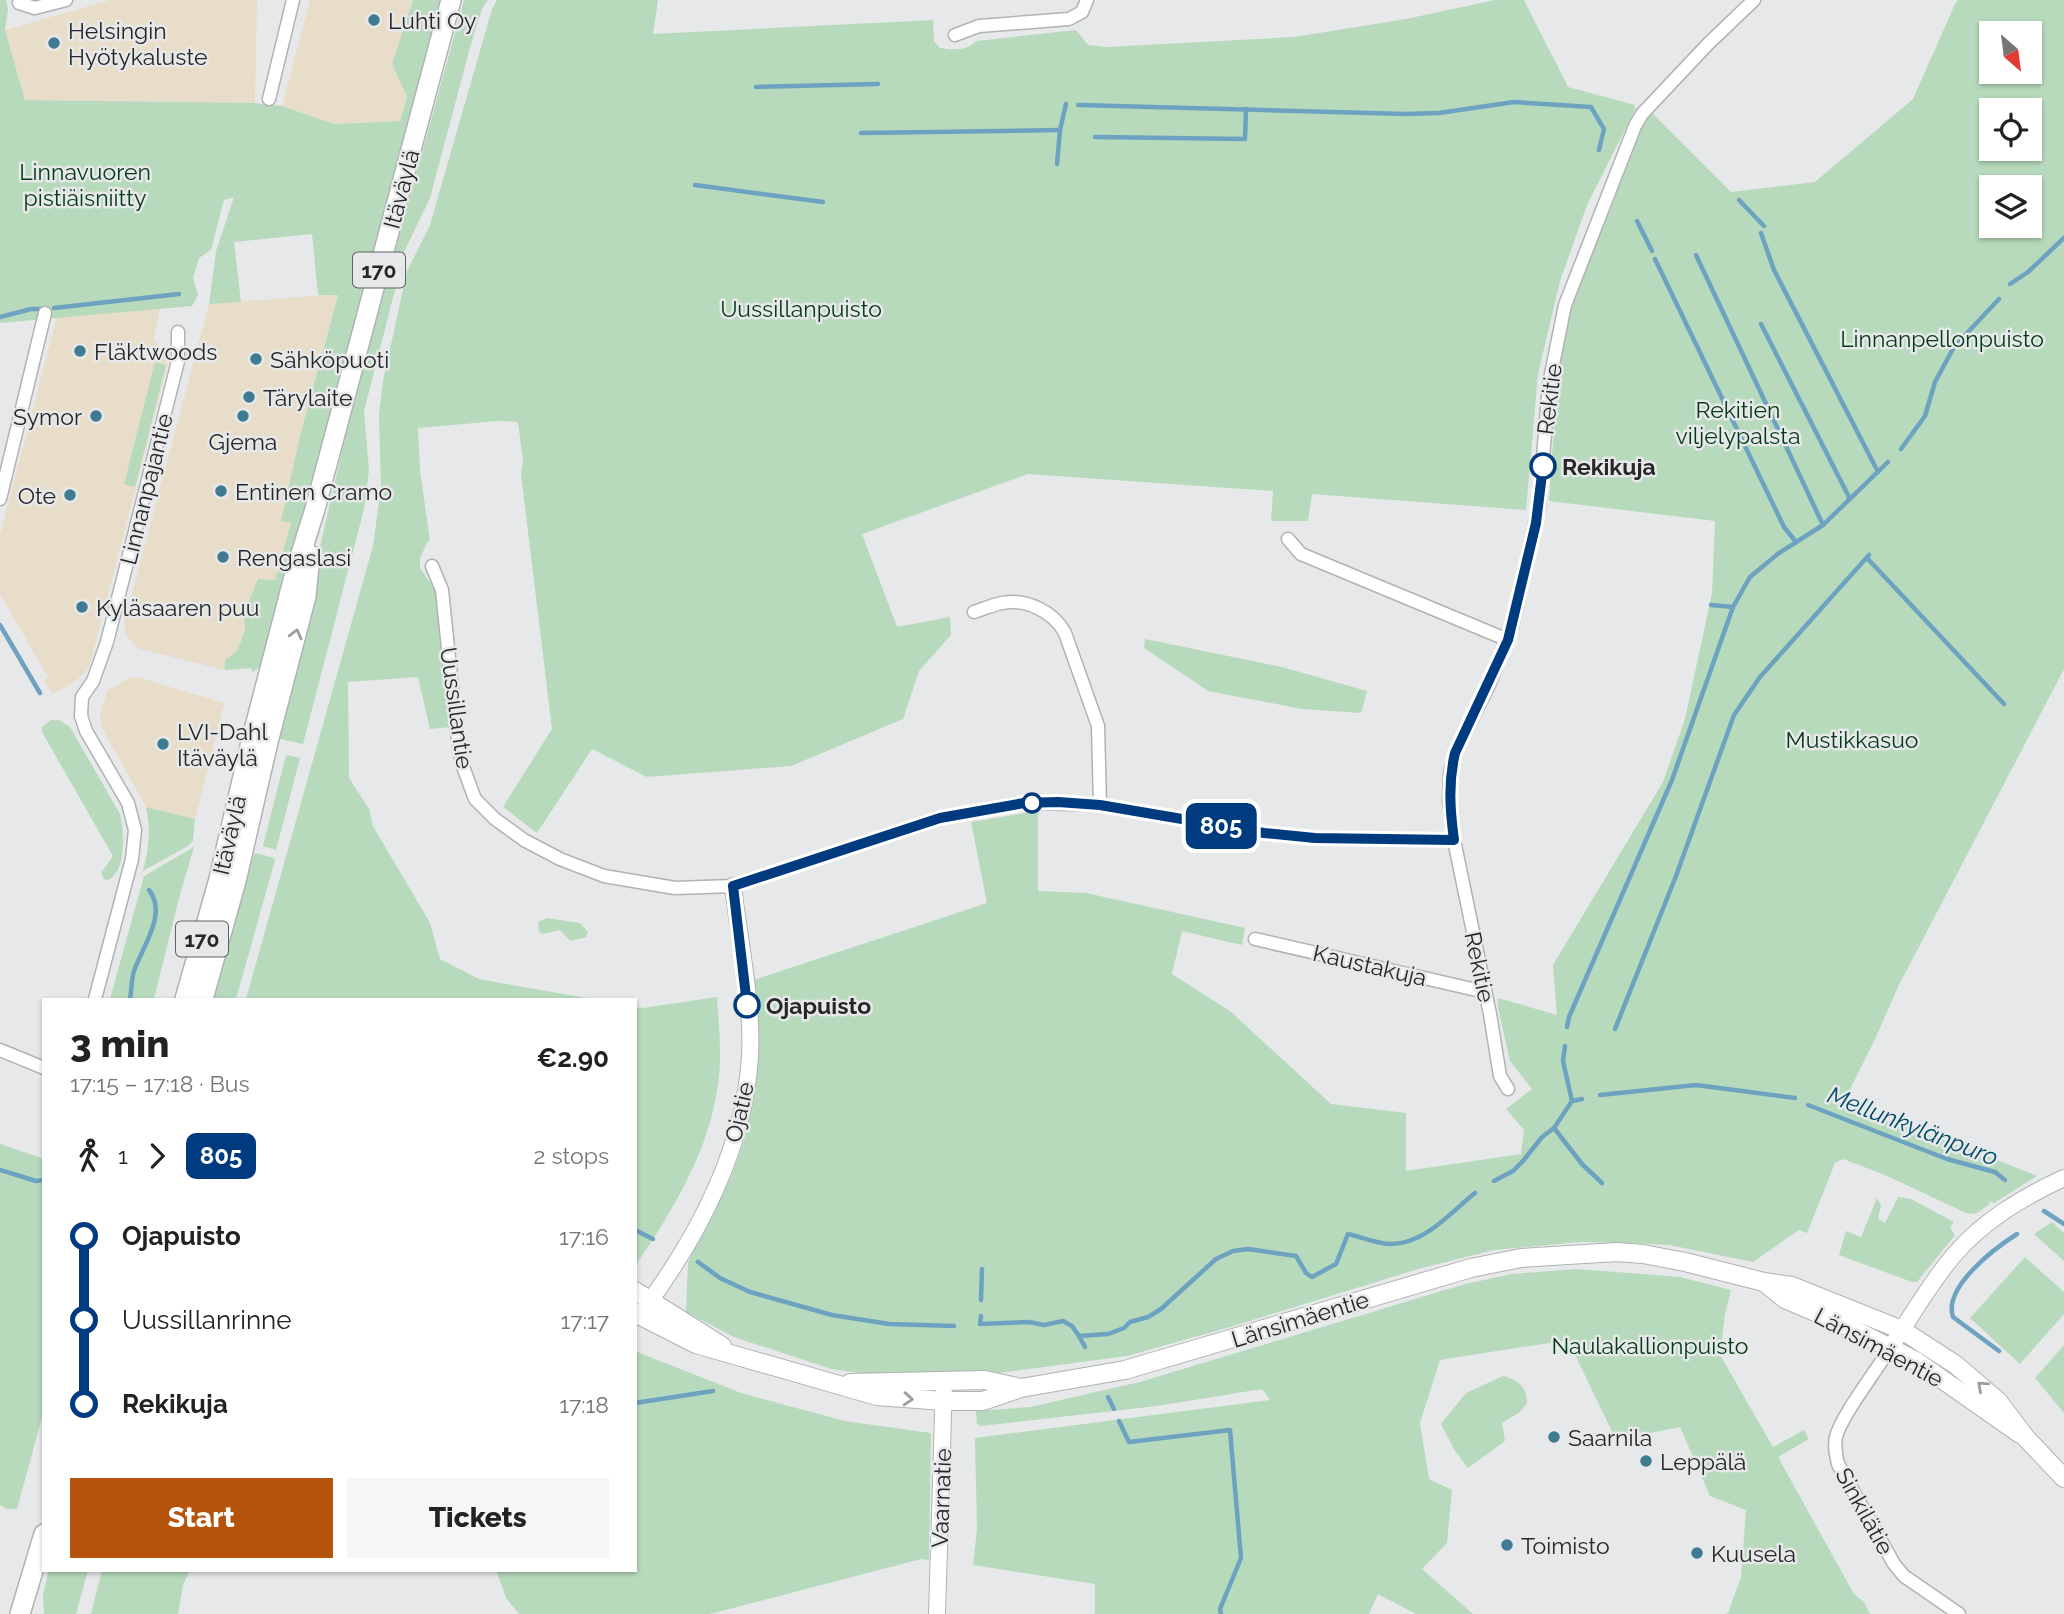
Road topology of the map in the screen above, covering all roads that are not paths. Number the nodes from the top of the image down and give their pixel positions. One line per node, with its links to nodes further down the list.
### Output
1 (66, 0): 6 (street)
2 (293, 0): 8 (street)
3 (453, 0): 12 (main road, Itäväylä / 170)
4 (1087, 0): 7 (street)
5 (1754, 0): 16 (street, Rekitie)
6 (19, 3)
7 (955, 35)
8 (269, 99)
9 (45, 313): 11 (street)
10 (178, 332): 22 (street, Linnanpajantie)
11 (0, 499)
12 (315, 509): 23 (main road, Itäväylä / 170); 24 (main road, Itäväylä / 170, one-way to 12)
13 (1288, 539): 16 (street)
14 (432, 566): 19 (street, Uussillantie)
15 (974, 612): 17 (street)
16 (1508, 640): 18 (street, Rekitie)
17 (1100, 805): 18 (street, Uussillantie); 19 (street, Uussillantie)
18 (1454, 840): 21 (street, Rekitie)
19 (733, 886): 30 (street, Ojatie)
20 (1255, 939): 21 (street, Kaustakuja)
21 (1485, 992): 27 (street, Rekitie)
22 (95, 998)
23 (186, 998)
24 (203, 998)
25 (0, 1051): 26 (street)
26 (42, 1067)
27 (1508, 1089)
28 (2064, 1178): 32 (street)
29 (1764, 1282): 32 (main road, Länsimäentie); 33 (main road, Länsimäentie); 37 (main road, Länsimäentie)
30 (643, 1296): 31 (street, Ojatie); 34 (main road, Länsimäentie)
31 (637, 1315): 34 (main road, Länsimäentie)
32 (1902, 1330): 33 (street); 39 (main road, Länsimäentie, one-way to 32)
33 (1890, 1348): 39 (main road, Länsimäentie); 46 (street, Sinkilätie)
34 (733, 1353): 35 (main road, Länsimäentie)
35 (825, 1382): 36 (main road, Länsimäentie); 38 (main road, Länsimäentie, one-way to 38)
36 (944, 1382): 37 (main road, Länsimäentie); 38 (street, Vaarnatie)
37 (1021, 1388): 38 (main road, Länsimäentie)
38 (944, 1401): 45 (street, Vaarnatie)
39 (2026, 1438): 40 (main road, Länsimäentie)
40 (2064, 1478)
41 (42, 1541): 43 (main road)
42 (42, 1571): 44 (main road)
43 (20, 1614)
44 (33, 1614)
45 (937, 1614)
46 (1959, 1614)

